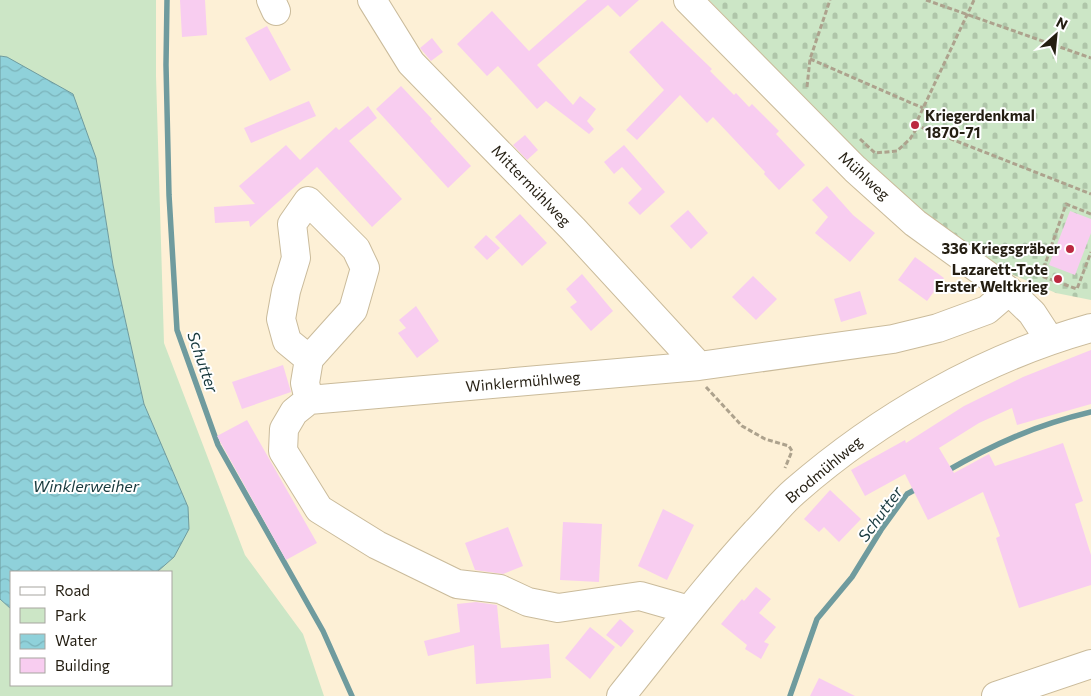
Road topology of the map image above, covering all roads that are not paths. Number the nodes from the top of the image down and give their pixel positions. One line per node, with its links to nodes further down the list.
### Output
1 (372, 0): 7 (street, Mittermühlweg)
2 (688, 0): 3 (street, Mühlweg)
3 (1009, 291): 5 (street, Mühlweg); 7 (street, Winklermühlweg)
4 (1091, 328): 5 (street, Brodmühlweg)
5 (1049, 339): 9 (street, Brodmühlweg)
6 (309, 360): 6 (street); 8 (street)
7 (699, 366): 8 (street, Winklermühlweg)
8 (309, 400): 9 (street)
9 (689, 610): 11 (street, Brodmühlweg)
10 (1091, 664): 12 (street)
11 (621, 696)
12 (996, 696)

